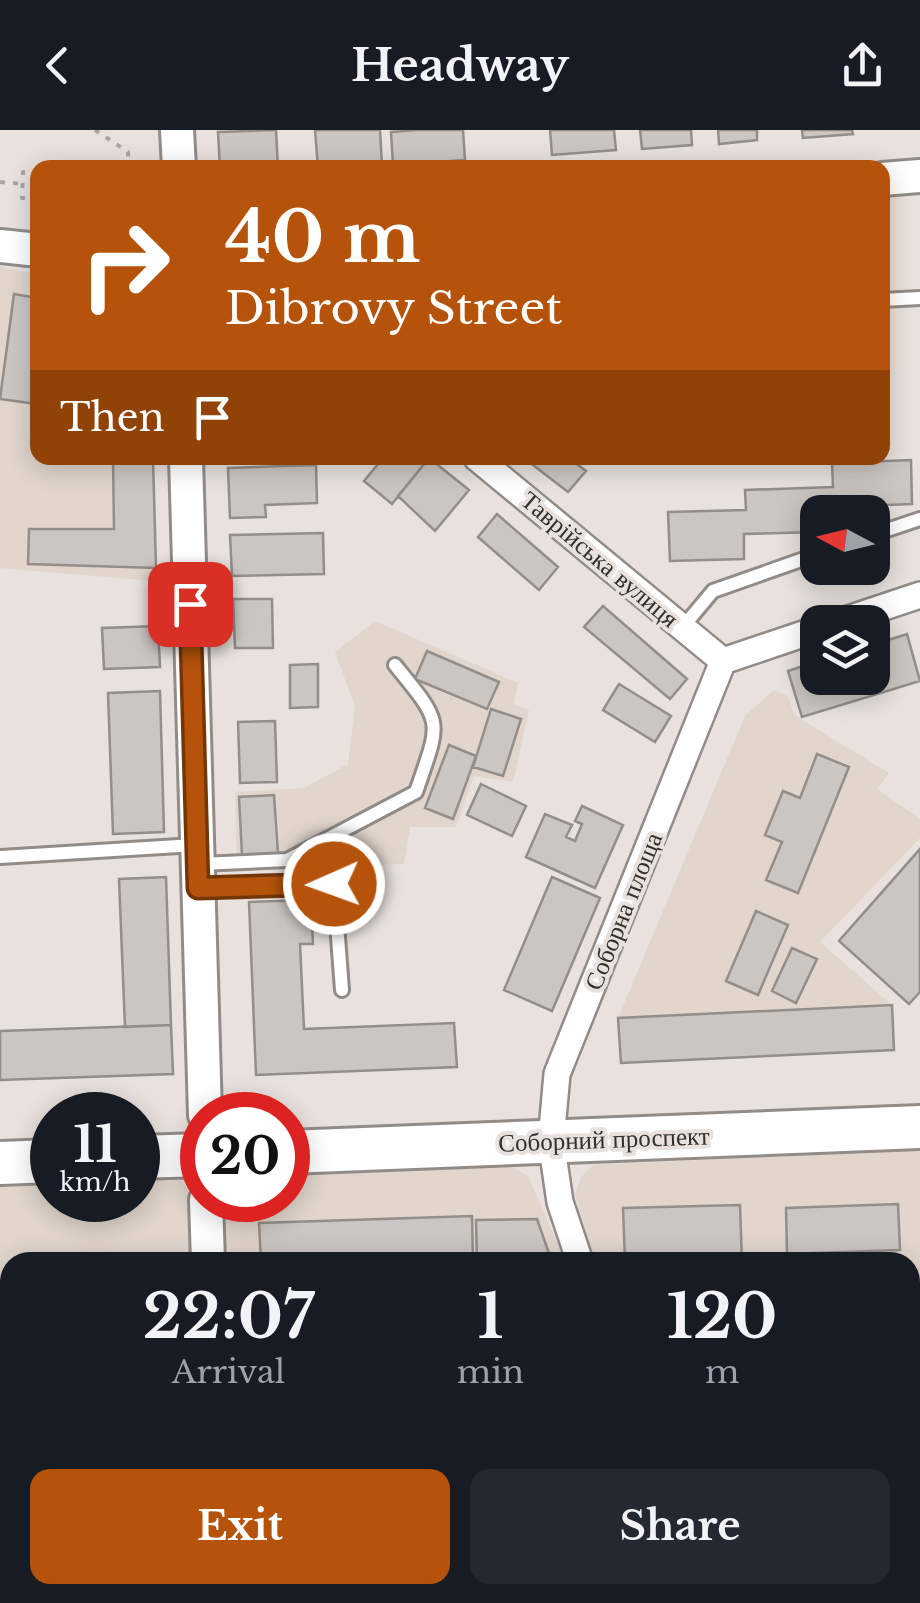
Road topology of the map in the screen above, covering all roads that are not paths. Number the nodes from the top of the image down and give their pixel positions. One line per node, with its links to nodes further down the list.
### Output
1 (177, 130): 2 (street)
2 (179, 160)
3 (920, 176): 4 (street)
4 (890, 178)
5 (0, 246): 6 (street)
6 (30, 249)
7 (920, 298): 8 (lane)
8 (890, 300)
9 (186, 465): 21 (street)
10 (484, 465): 16 (street, Таврійська вулиця)
11 (920, 518): 12 (lane)
12 (890, 529)
13 (800, 560): 16 (lane)
14 (920, 596): 15 (street)
15 (890, 606)
16 (682, 628): 18 (street, Таврійська вулиця)
17 (800, 636): 18 (street)
18 (723, 661): 25 (street, Соборна площа)
19 (395, 665): 21 (lane)
20 (0, 857): 21 (lane)
21 (198, 865): 22 (lane); 23 (street)
22 (342, 990)
23 (203, 1092)
24 (920, 1127): 25 (main road, Соборний проспект)
25 (551, 1142): 26 (main road, Соборний проспект); 31 (street, Соборна площа)
26 (310, 1151)
27 (30, 1162): 28 (main road)
28 (0, 1163)
29 (207, 1222): 30 (street)
30 (208, 1252)
31 (577, 1252)

